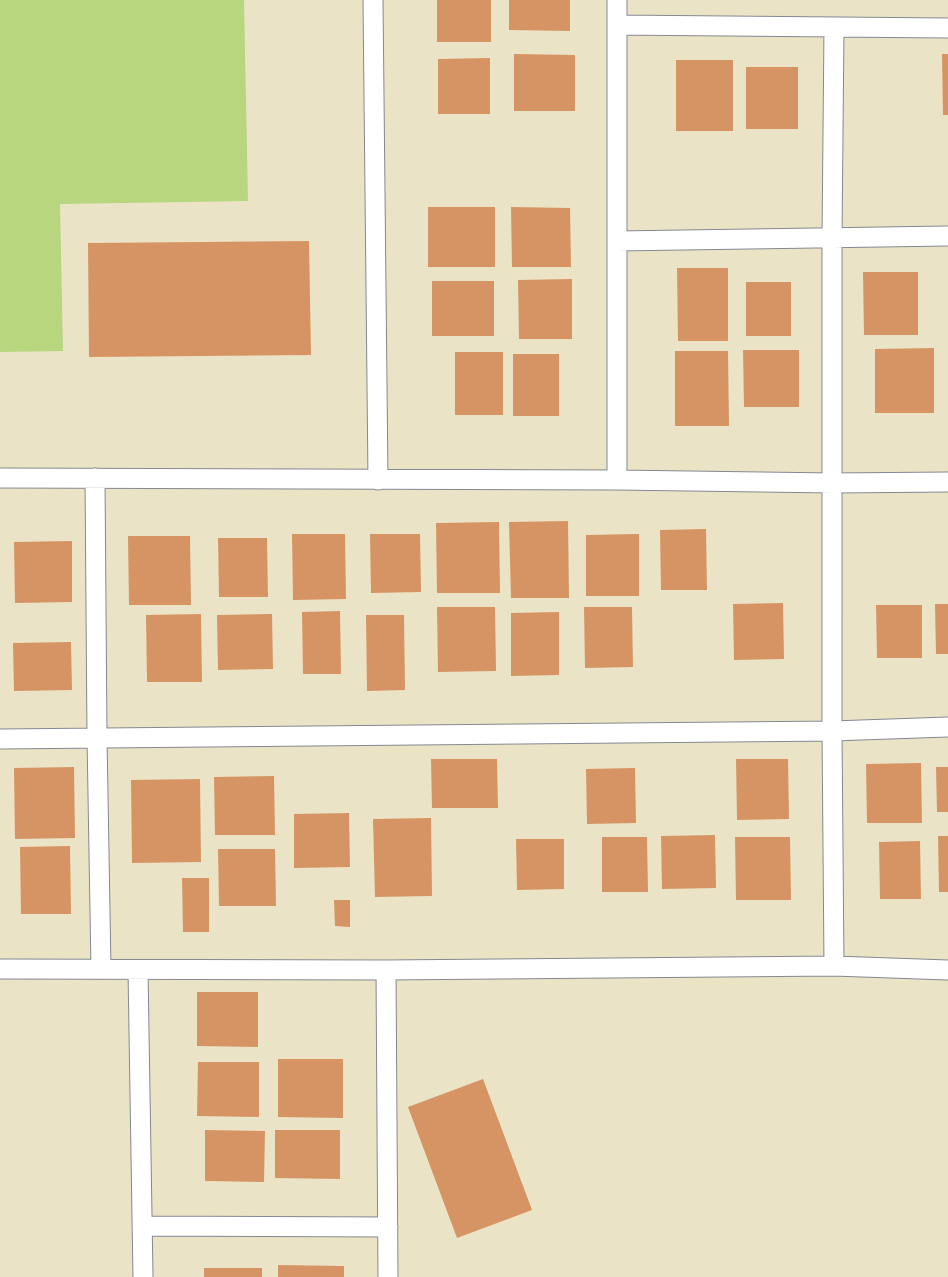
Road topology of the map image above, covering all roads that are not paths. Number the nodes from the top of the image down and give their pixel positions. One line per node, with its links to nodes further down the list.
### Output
1 (373, 0): 11 (street)
2 (617, 0): 3 (street)
3 (617, 25): 4 (street); 8 (street)
4 (834, 27): 5 (street); 7 (street)
5 (948, 28)
6 (948, 236): 7 (street)
7 (832, 238): 8 (street); 14 (street)
8 (617, 241): 12 (street)
9 (0, 478): 10 (street)
10 (95, 478): 11 (street); 17 (street)
11 (378, 480): 12 (street)
12 (617, 480): 14 (street)
13 (948, 482): 14 (street)
14 (833, 483): 16 (street)
15 (948, 727): 16 (street)
16 (832, 731): 17 (street); 19 (street)
17 (97, 737): 18 (street); 21 (street)
18 (0, 739)
19 (834, 966): 23 (street); 24 (street)
20 (0, 969): 21 (street)
21 (101, 969): 22 (street)
22 (138, 970): 23 (street); 25 (street)
23 (386, 970): 26 (street)
24 (948, 970)
25 (142, 1226): 26 (street); 27 (street)
26 (388, 1227): 28 (street)
27 (143, 1277)
28 (388, 1277)

